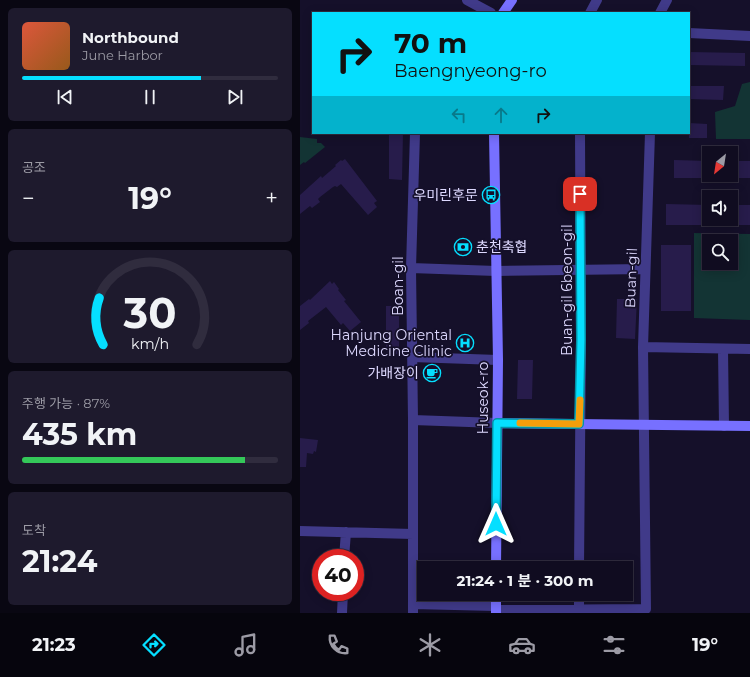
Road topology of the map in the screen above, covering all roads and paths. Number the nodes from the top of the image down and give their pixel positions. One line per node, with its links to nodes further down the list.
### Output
1 (467, 0): 5 (street)
2 (512, 0): 6 (street)
3 (597, 0): 7 (street)
4 (667, 0): 8 (street)
5 (489, 12)
6 (504, 12)
7 (591, 12)
8 (661, 12)
9 (690, 33): 10 (street)
10 (750, 36)
11 (414, 134): 15 (street, Boan-gil)
12 (494, 134): 18 (street, Huseok-ro)
13 (580, 134): 16 (street, Buan-gil 6beon-gil)
14 (650, 134): 17 (street, Buan-gil)
15 (411, 268): 18 (street); 22 (street, Boan-gil)
16 (581, 269): 17 (street); 18 (street); 26 (street, Buan-gil 6beon-gil)
17 (645, 269): 19 (street, Buan-gil)
18 (496, 271): 23 (street, Huseok-ro)
19 (643, 347): 20 (street); 27 (street, Buan-gil)
20 (724, 349): 21 (street); 28 (street)
21 (750, 350)
22 (412, 357): 23 (street); 24 (street, Boan-gil)
23 (498, 360): 25 (street, Huseok-ro)
24 (413, 420): 25 (street); 32 (street, Boan-gil)
25 (497, 423): 26 (street); 34 (street, Huseok-ro)
26 (579, 424): 27 (street); 35 (street, Buan-gil 6beon-gil)
27 (645, 425): 28 (street); 39 (street, Buan-gil)
28 (724, 426): 29 (street)
29 (750, 426)
30 (300, 531): 31 (street)
31 (346, 532): 32 (street); 33 (street)
32 (413, 534): 38 (street, Boan-gil)
33 (345, 549)
34 (496, 561)
35 (579, 561)
36 (343, 601): 41 (street)
37 (579, 601): 39 (street)
38 (413, 608): 40 (street)
39 (579, 609): 40 (street)
40 (496, 610)
41 (342, 613)

